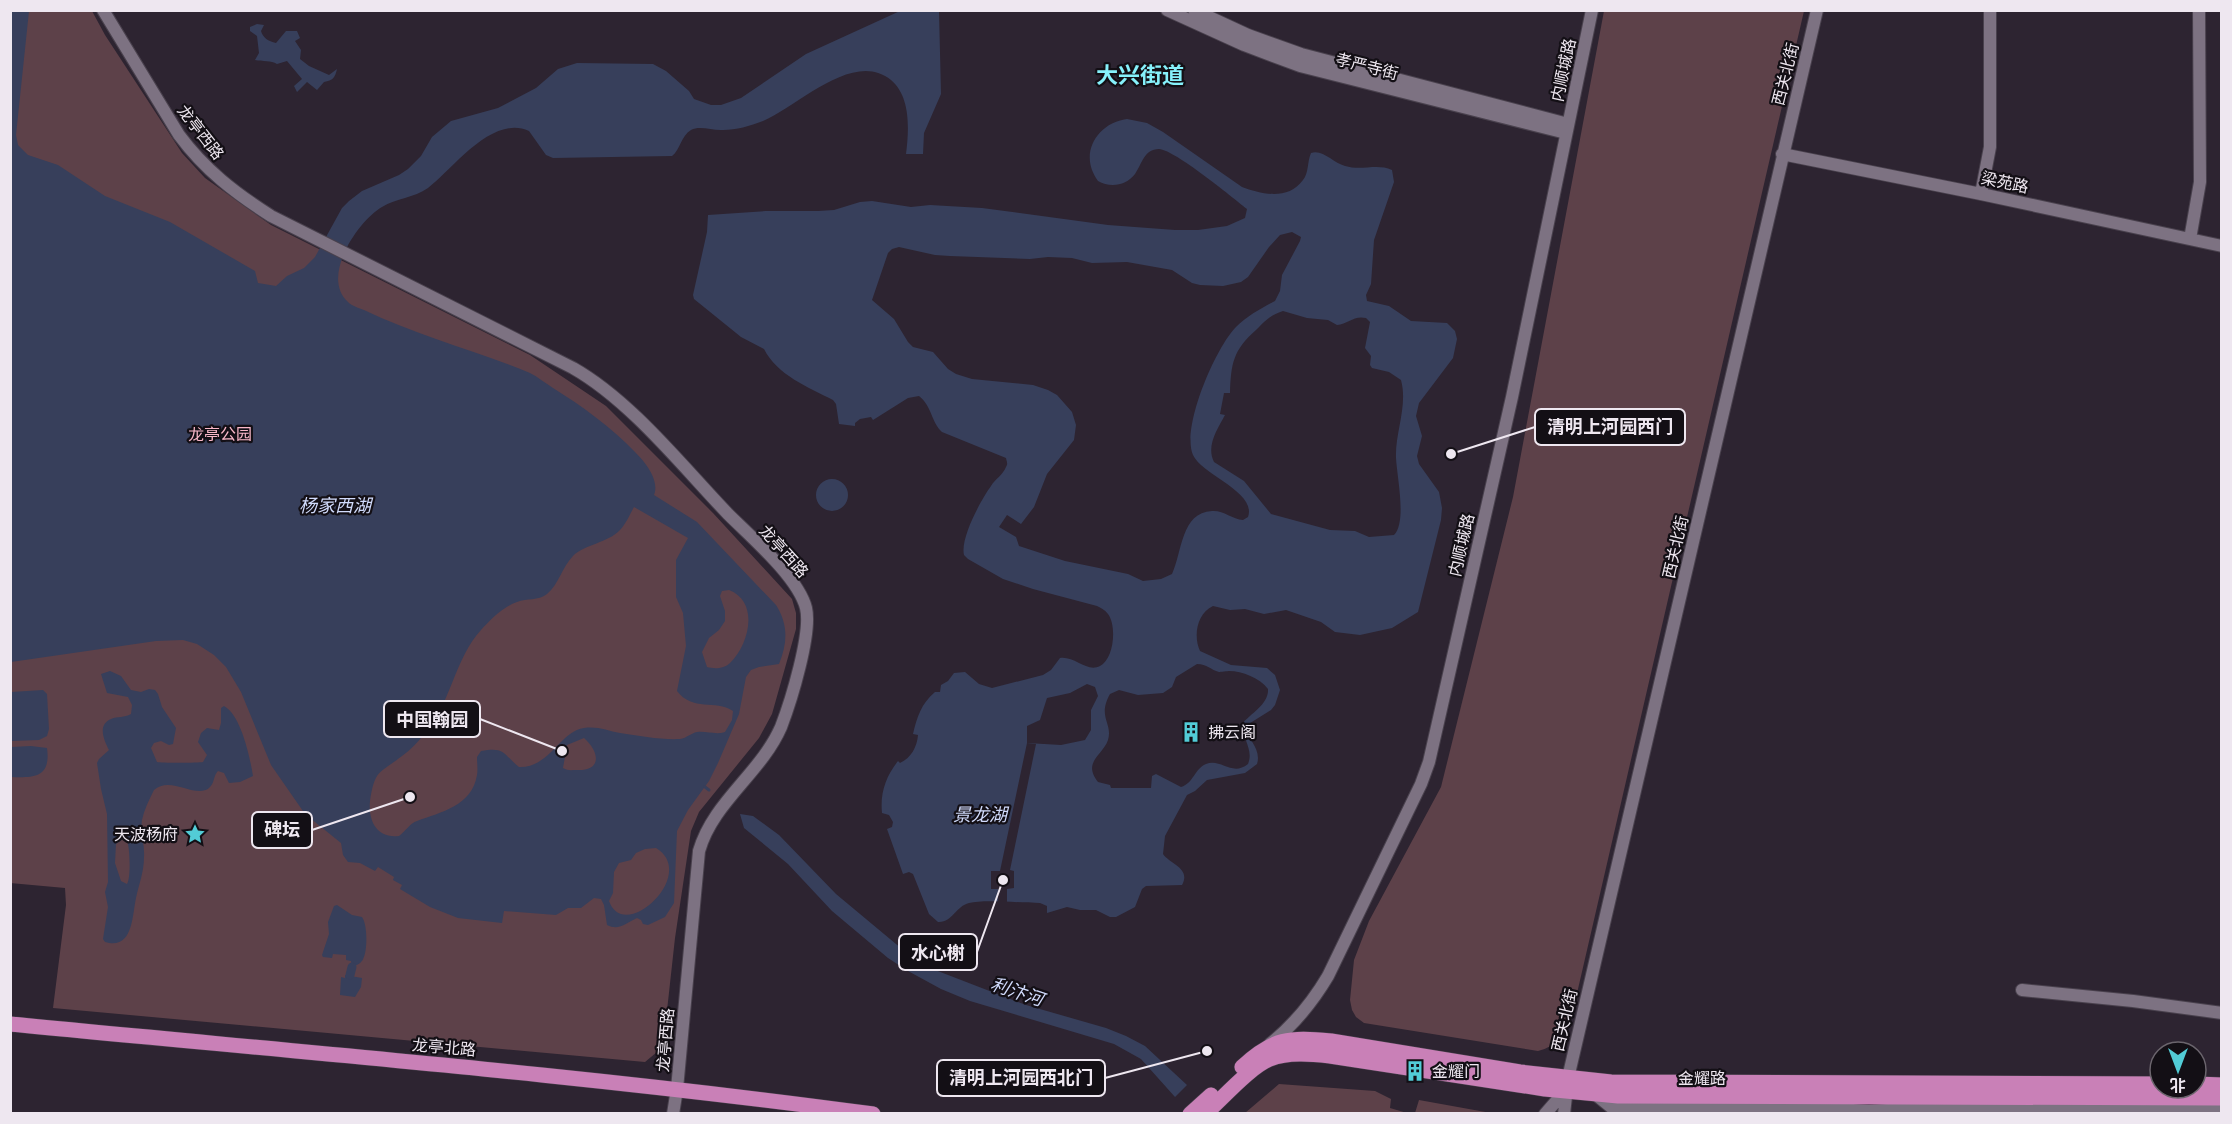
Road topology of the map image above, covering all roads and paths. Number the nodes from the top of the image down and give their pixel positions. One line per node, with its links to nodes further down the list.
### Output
1 (103, 10): 21 (street, 龙亭西路)
2 (1167, 10): 8 (street, 孝严寺街)
3 (1194, 10): 8 (street, 孝严寺街)
4 (1592, 10): 8 (street, 内顺城路)
5 (1817, 10): 9 (street, 西关北街)
6 (1990, 10): 10 (street)
7 (2199, 10): 11 (street)
8 (1567, 129): 17 (street, 内顺城路)
9 (1782, 154): 10 (street, 梁苑路); 19 (street, 西关北街)
10 (1981, 194): 11 (street, 梁苑路)
11 (2190, 239): 12 (street, 梁苑路)
12 (2222, 246)
13 (2022, 990): 14 (street)
14 (2222, 1013)
15 (10, 1024): 21 (main road, 龙亭北路)
16 (10, 1034): 21 (main road, 龙亭北路)
17 (1267, 1046): 19 (main road, 金耀路); 26 (main road, 金耀路)
18 (2148, 1084): 19 (main road, 金耀路)
19 (1567, 1085): 22 (main road, 金耀路); 27 (main road, 金耀路); 28 (street, 西关北街); 29 (street, 西关北街)
20 (2222, 1098): 22 (main road, 金耀路)
21 (675, 1101): 24 (main road, 龙亭北路); 25 (main road, 龙亭北路)
22 (2033, 1106): 23 (street)
23 (2222, 1110)
24 (796, 1113)
25 (873, 1113)
26 (1191, 1113)
27 (1205, 1113)
28 (1545, 1113)
29 (1564, 1113)

